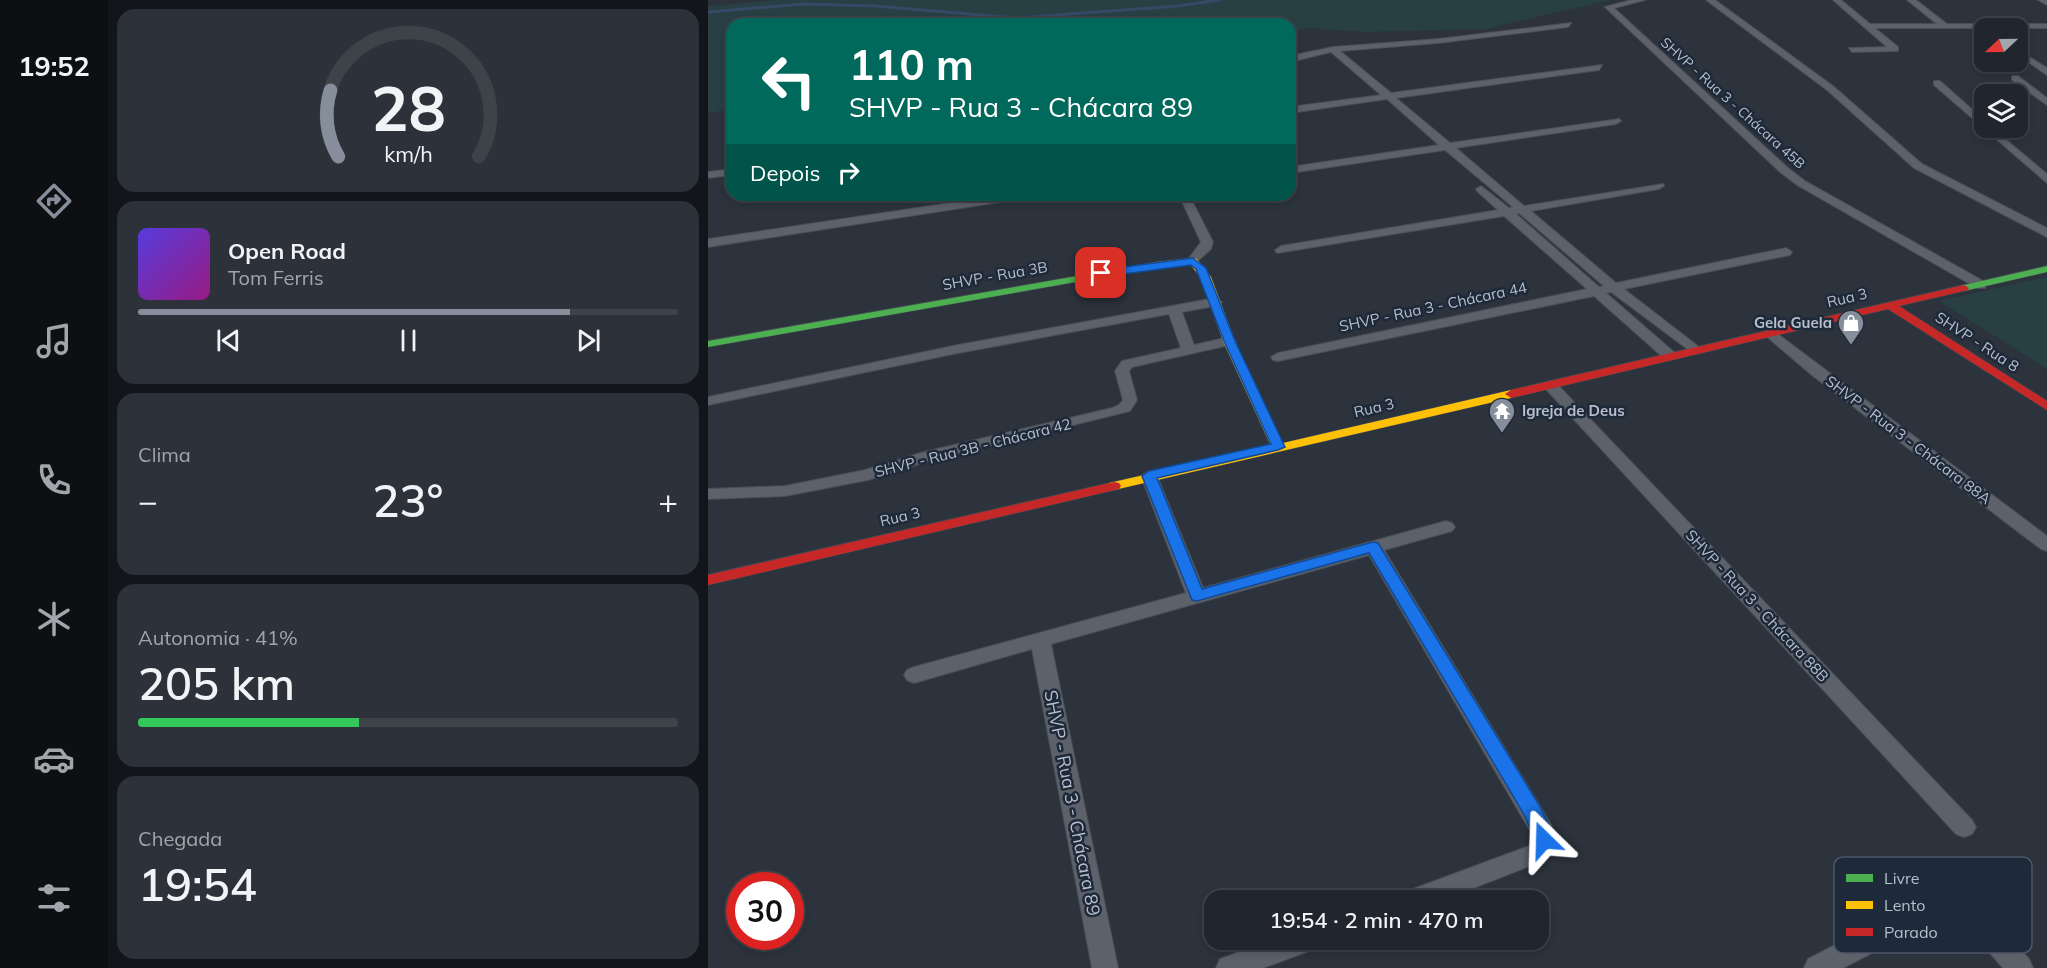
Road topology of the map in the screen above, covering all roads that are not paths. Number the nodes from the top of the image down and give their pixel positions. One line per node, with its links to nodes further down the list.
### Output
1 (1641, 0): 44 (street, SHVP - Rua 3 - Chácara 45B)
2 (1710, 0): 38 (street)
3 (1837, 0): 9 (street)
4 (1911, 0): 8 (street)
5 (2042, 0): 6 (street)
6 (2047, 3)
7 (1568, 25): 13 (street)
8 (1944, 25): 9 (street); 12 (street)
9 (1868, 26): 14 (street)
10 (2028, 26): 11 (street)
11 (2047, 26)
12 (1974, 27)
13 (1327, 50): 15 (street); 21 (street)
14 (1852, 50)
15 (1296, 57)
16 (2028, 59): 18 (street)
17 (1599, 67): 21 (street)
18 (2047, 72)
19 (2015, 78): 22 (street)
20 (1937, 84): 24 (street)
21 (1381, 97): 23 (street); 27 (street); 28 (street)
22 (2047, 102)
23 (1296, 109)
24 (1974, 116)
25 (1616, 121): 27 (street)
26 (2000, 138): 32 (street)
27 (1447, 147): 28 (street); 36 (street)
28 (1434, 148): 29 (street); 37 (street)
29 (1296, 169)
30 (726, 173): 31 (street)
31 (708, 175)
32 (2047, 180)
33 (1659, 186): 36 (street)
34 (986, 201): 39 (street)
35 (1187, 201): 42 (street)
36 (1521, 209): 37 (street); 45 (street)
37 (1506, 211): 40 (street); 46 (street)
38 (2047, 233)
39 (708, 243)
40 (1281, 250)
41 (1786, 252): 45 (street, SHVP - Rua 3 - Chácara 44)
42 (1193, 261): 47 (main road); 54 (main road, SHVP - Rua 3B)
43 (2047, 268): 44 (main road, Rua 3)
44 (1981, 285): 48 (main road, Rua 3)
45 (1612, 287): 46 (street, SHVP - Rua 3 - Chácara 44); 50 (street)
46 (1595, 290): 51 (street); 58 (street, SHVP - Rua 3 - Chácara 44)
47 (1215, 302): 49 (street); 53 (main road)
48 (1889, 305): 52 (main road, Rua 3); 61 (main road, SHVP - Rua 8)
49 (1174, 309): 55 (street); 60 (street)
50 (1644, 312): 51 (street); 56 (street)
51 (1624, 316): 57 (street)
52 (1771, 333): 56 (main road, Rua 3); 66 (street, SHVP - Rua 3 - Chácara 88A)
53 (1229, 341): 55 (street, SHVP - Rua 3B - Chácara 42); 62 (main road)
54 (708, 344)
55 (1188, 348): 64 (street, SHVP - Rua 3B - Chácara 42)
56 (1694, 350): 57 (main road, Rua 3)
57 (1670, 356): 59 (main road, Rua 3)
58 (1278, 357)
59 (1550, 385): 62 (main road, Rua 3); 72 (street, SHVP - Rua 3 - Chácara 88B)
60 (708, 401)
61 (2047, 406)
62 (1278, 447): 63 (main road, Rua 3)
63 (1149, 476): 68 (main road, Rua 3); 69 (street)
64 (708, 494)
65 (1446, 526): 67 (street)
66 (2047, 545)
67 (1373, 547): 69 (street); 73 (street)
68 (708, 580)
69 (1197, 596): 70 (street)
70 (1040, 638): 71 (street); 77 (street, SHVP - Rua 3 - Chácara 89)
71 (914, 675)
72 (1964, 827)
73 (1440, 890)
74 (1278, 950): 78 (street)
75 (1846, 953): 79 (street)
76 (2007, 953): 80 (street)
77 (1105, 968)
78 (1229, 968)
79 (1817, 968)
80 (2020, 968)

